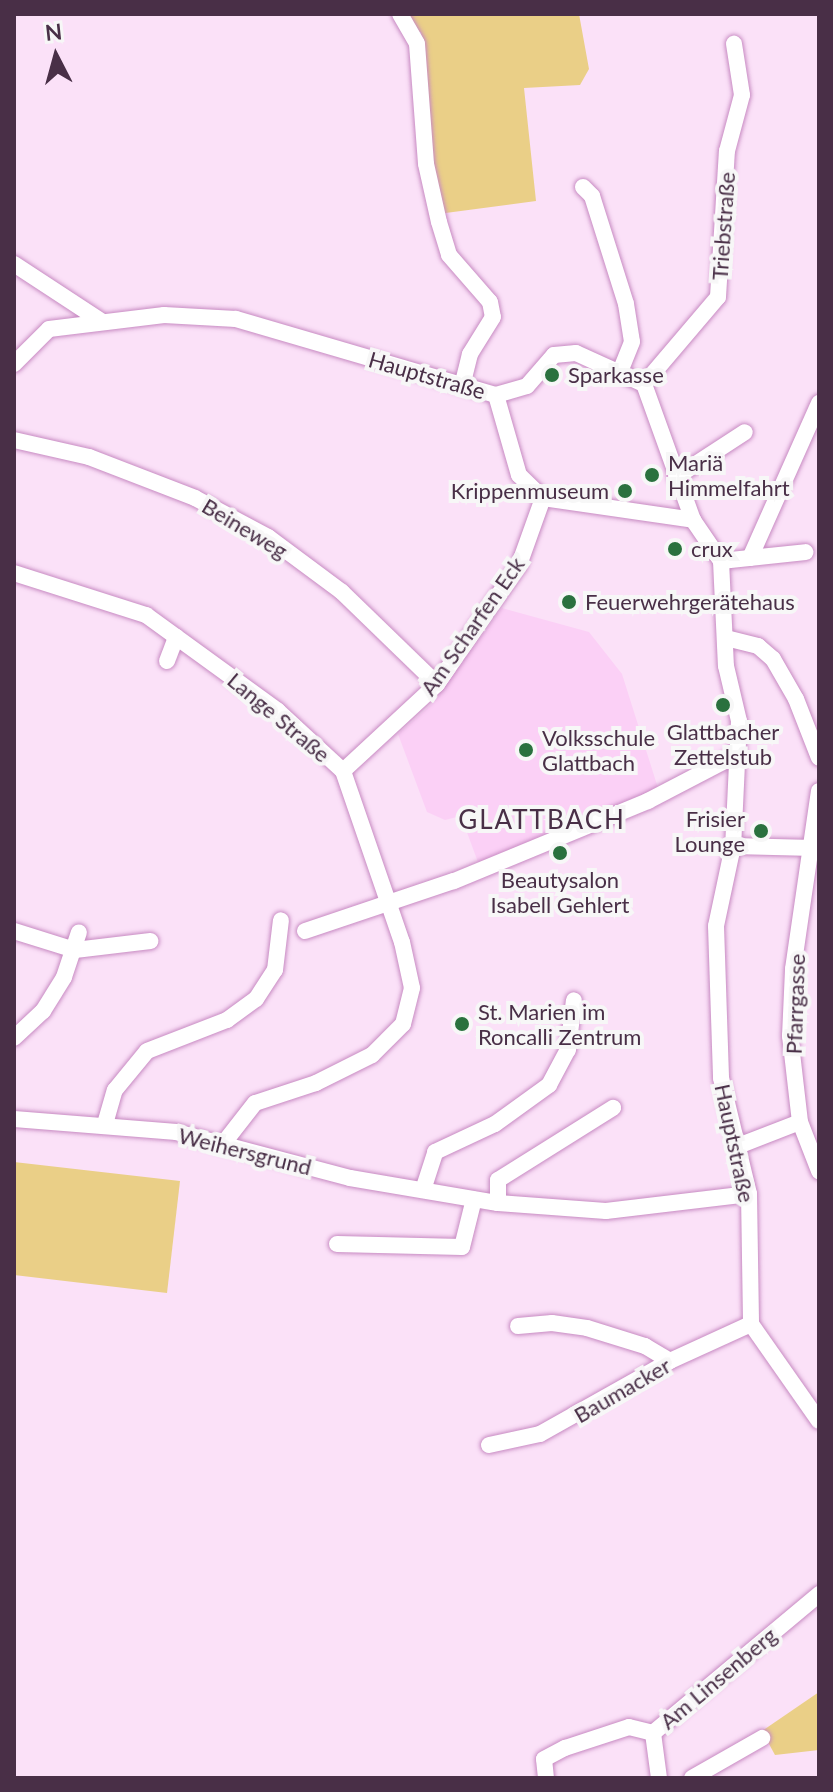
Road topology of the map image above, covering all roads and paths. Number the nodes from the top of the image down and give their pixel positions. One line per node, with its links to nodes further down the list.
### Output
1 (400, 14): 8 (street)
2 (734, 44): 9 (street, Triebstraße)
3 (583, 187): 7 (street)
4 (14, 264): 5 (street)
5 (101, 321): 6 (street, Hauptstraße); 8 (street, Hauptstraße)
6 (14, 364)
7 (620, 372): 9 (street); 10 (street)
8 (463, 383): 10 (street, Hauptstraße)
9 (644, 384): 14 (street)
10 (496, 395): 15 (street, Hauptstraße)
11 (819, 403): 18 (street)
12 (745, 432): 14 (street)
13 (14, 440): 24 (street, Beineweg)
14 (676, 477): 16 (street)
15 (543, 498): 16 (street); 24 (street, Am Scharfen Eck)
16 (693, 520): 19 (street)
17 (806, 552): 18 (street)
18 (750, 558): 19 (street)
19 (721, 561): 22 (street, Hauptstraße)
20 (14, 573): 21 (street, Lange Straße)
21 (176, 637): 23 (street); 27 (street, Lange Straße)
22 (726, 638): 25 (street, Hauptstraße); 26 (street)
23 (167, 661)
24 (437, 684): 27 (street, Am Scharfen Eck)
25 (738, 754): 29 (street, Hauptstraße); 31 (street)
26 (819, 758)
27 (343, 771): 31 (street, Lange Straße)
28 (819, 791): 30 (street, Pfarrgasse)
29 (733, 846): 30 (street); 45 (street, Hauptstraße)
30 (814, 848): 42 (street, Pfarrgasse)
31 (388, 907): 34 (street); 44 (street, Lange Straße)
32 (281, 920): 43 (street)
33 (14, 931): 37 (street)
34 (305, 931)
35 (79, 932): 37 (street)
36 (150, 941): 37 (street)
37 (75, 950): 39 (street)
38 (574, 1000): 47 (street)
39 (14, 1038)
40 (613, 1108): 50 (street)
41 (14, 1119): 43 (street, Weihersgrund)
42 (800, 1122): 45 (street); 46 (street, Pfarrgasse)
43 (105, 1124): 44 (street, Weihersgrund)
44 (223, 1144): 47 (street, Weihersgrund)
45 (738, 1146): 48 (street, Hauptstraße)
46 (819, 1171)
47 (423, 1190): 49 (street, Weihersgrund)
48 (749, 1194): 50 (street, Weihersgrund); 52 (street, Hauptstraße)
49 (474, 1199): 50 (street, Weihersgrund); 51 (street)
50 (498, 1203)
51 (337, 1244)
52 (751, 1324): 54 (street, Baumacker); 55 (street)
53 (518, 1326): 54 (street)
54 (670, 1361): 56 (street, Baumacker)
55 (819, 1421)
56 (489, 1445)
57 (819, 1594): 58 (street, Am Linsenberg)
58 (653, 1733): 60 (street); 61 (street, Am Linsenberg)
59 (762, 1738): 62 (street)
60 (546, 1778)
61 (659, 1778)
62 (692, 1778)

